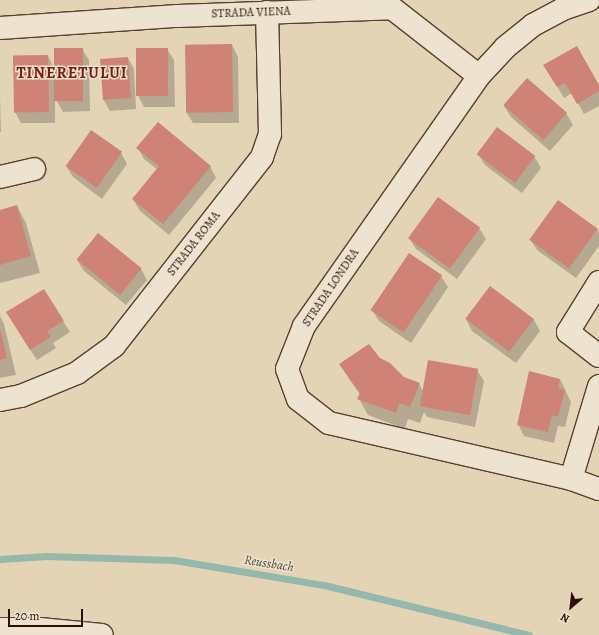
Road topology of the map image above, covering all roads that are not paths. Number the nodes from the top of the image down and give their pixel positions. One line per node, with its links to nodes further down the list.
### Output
1 (589, 0): 6 (street, STRADA LONDRA)
2 (392, 4): 4 (street, STRADA VIENA); 6 (street, STRADA VIENA)
3 (178, 8): 4 (street, STRADA VIENA); 5 (street, STRADA VIENA)
4 (267, 12): 12 (street, STRADA ROMA)
5 (0, 28)
6 (479, 76): 13 (street, STRADA LONDRA)
7 (34, 169): 8 (street)
8 (0, 177)
9 (599, 282): 10 (street)
10 (599, 356)
11 (599, 386): 13 (street)
12 (0, 400)
13 (571, 479): 14 (street, STRADA LONDRA)
14 (599, 489)
15 (0, 629): 16 (street)
16 (102, 635)

